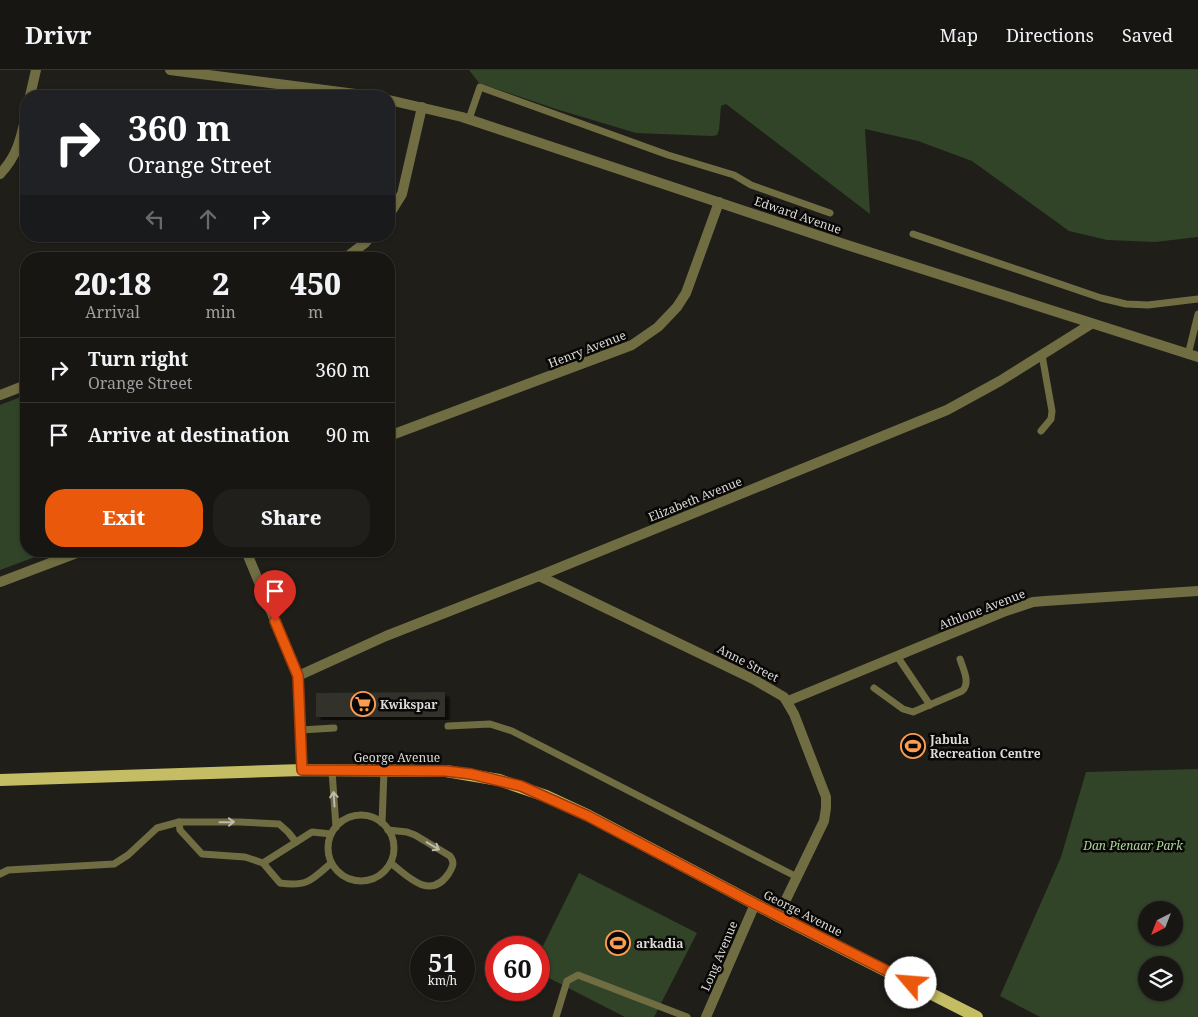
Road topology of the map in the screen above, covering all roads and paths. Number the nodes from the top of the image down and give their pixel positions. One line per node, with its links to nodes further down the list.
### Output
1 (36, 70): 3 (street)
2 (170, 70): 4 (street)
3 (31, 90)
4 (325, 90)
5 (395, 101): 6 (street, Edward Avenue)
6 (422, 107): 7 (street, Edward Avenue); 11 (street)
7 (468, 119): 10 (street, Edward Avenue); 12 (lane)
8 (20, 143): 9 (street)
9 (0, 174)
10 (719, 202): 18 (street, Edward Avenue); 24 (street, Henry Avenue)
11 (395, 205)
12 (830, 213)
13 (913, 234): 16 (lane)
14 (366, 242): 15 (street)
15 (353, 252)
16 (1198, 299)
17 (1198, 314): 20 (lane)
18 (1091, 324): 19 (street, Elizabeth Avenue); 20 (street, Edward Avenue)
19 (1042, 355): 23 (lane); 27 (street, Elizabeth Avenue)
20 (1193, 356)
21 (20, 388): 22 (street)
22 (0, 396)
23 (1041, 432)
24 (395, 434)
25 (66, 557): 28 (street)
26 (248, 557): 32 (street)
27 (539, 576): 32 (street, Elizabeth Avenue); 34 (street, Anne Street)
28 (0, 582)
29 (1198, 591): 30 (street, Athlone Avenue)
30 (897, 656): 34 (street, Athlone Avenue); 35 (lane)
31 (960, 659): 35 (lane)
32 (298, 676): 38 (street)
33 (874, 688): 35 (lane)
34 (788, 701): 53 (street)
35 (930, 705)
36 (448, 726): 53 (lane)
37 (334, 728): 38 (lane)
38 (301, 730): 39 (street)
39 (302, 770): 40 (main road, George Avenue); 42 (main road, George Avenue)
40 (332, 771): 41 (main road, George Avenue); 45 (lane, one-way to 40)
41 (384, 771): 44 (lane); 54 (main road, George Avenue)
42 (0, 780)
43 (179, 822): 48 (lane, one-way to 48); 49 (lane); 52 (lane)
44 (382, 824): 45 (lane); 46 (lane)
45 (336, 827): 47 (lane)
46 (388, 830): 50 (lane); 50 (lane, one-way to 50)
47 (331, 834): 48 (lane); 51 (lane)
48 (296, 842): 49 (lane)
49 (263, 863): 51 (lane)
50 (391, 863): 51 (lane)
51 (331, 864)
52 (0, 874)
53 (797, 877): 55 (street)
54 (755, 904): 55 (main road, George Avenue); 58 (street, Long Avenue)
55 (778, 916): 59 (main road, George Avenue)
56 (556, 1017): 57 (lane)
57 (687, 1017)
58 (706, 1017)
59 (977, 1017)

